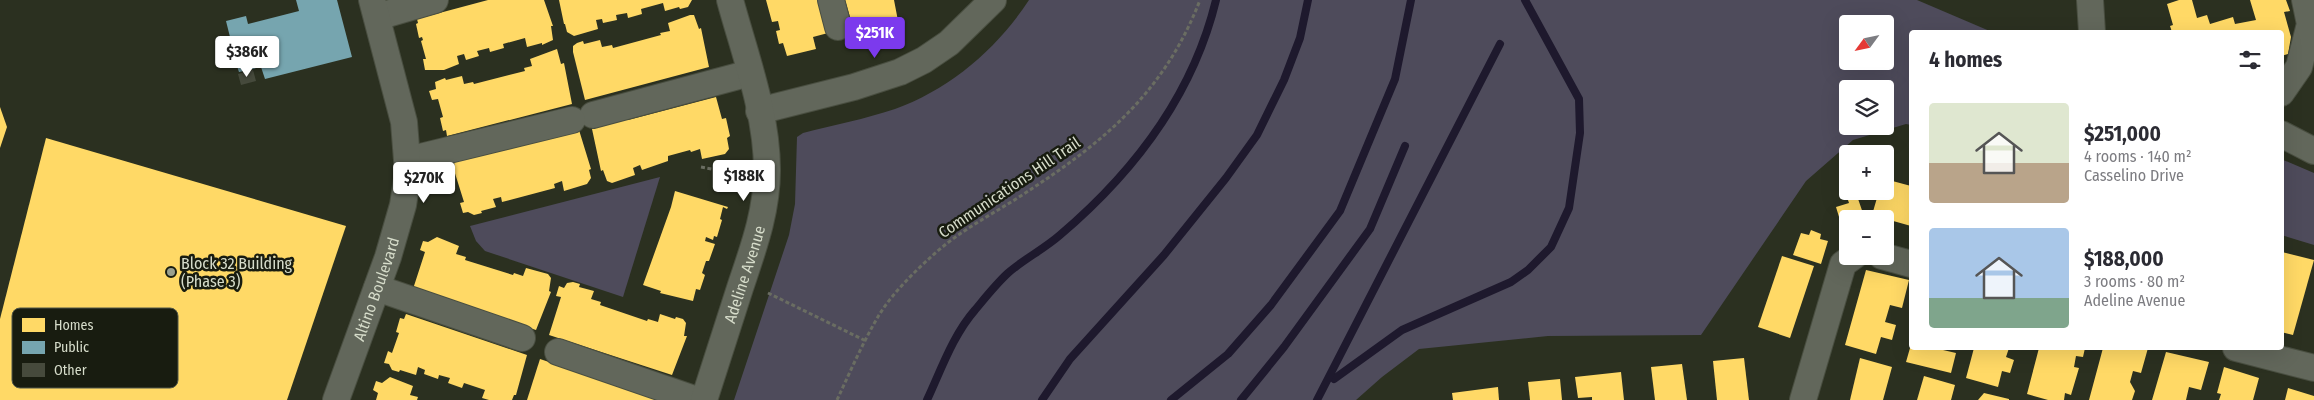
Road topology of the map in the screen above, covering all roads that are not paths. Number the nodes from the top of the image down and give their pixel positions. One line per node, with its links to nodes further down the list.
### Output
1 (435, 0): 7 (street)
2 (730, 0): 10 (street, Adeline Avenue)
3 (831, 0): 8 (street)
4 (993, 0): 12 (street)
5 (2090, 0): 9 (street)
6 (2305, 0): 11 (street)
7 (374, 8): 15 (street, Altino Boulevard)
8 (838, 27)
9 (2092, 30)
10 (750, 73): 12 (street, Adeline Avenue); 15 (street)
11 (2284, 88)
12 (759, 111): 26 (street, Adeline Avenue)
13 (2284, 136): 14 (street)
14 (2314, 151)
15 (408, 160): 19 (street, Altino Boulevard)
16 (1894, 259): 17 (street)
17 (1909, 263)
18 (1843, 265): 27 (street)
19 (377, 288): 20 (street); 24 (street, Altino Boulevard)
20 (522, 338)
21 (2244, 350): 23 (street)
22 (558, 352): 25 (street)
23 (2314, 368)
24 (336, 400)
25 (697, 400)
26 (704, 400)
27 (1803, 400)

